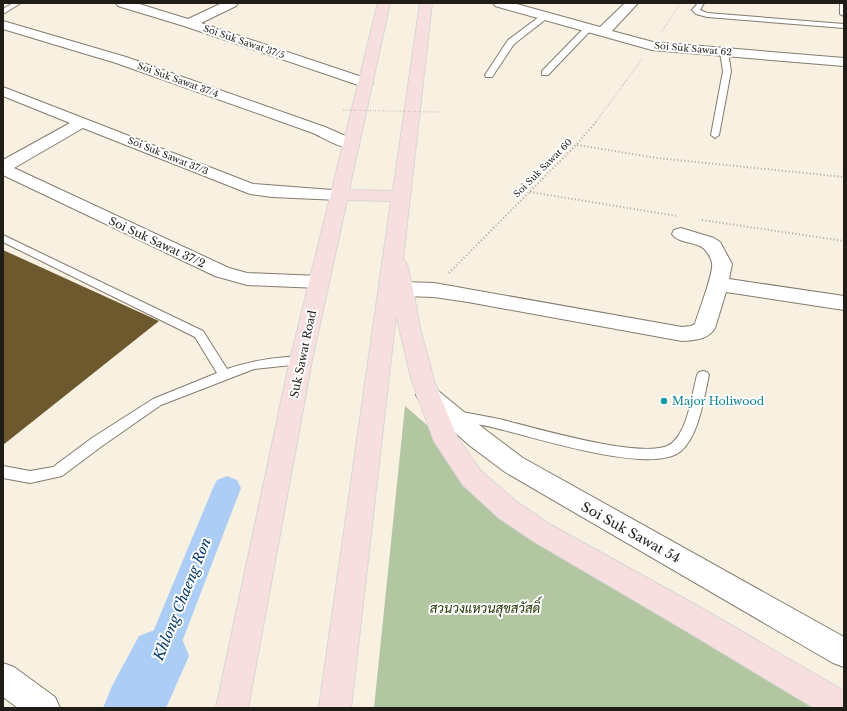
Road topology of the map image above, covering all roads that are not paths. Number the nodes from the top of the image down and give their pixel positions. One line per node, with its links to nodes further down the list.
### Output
1 (18, 3): 10 (lane)
2 (122, 3): 13 (street, Soi Suk Sawat 37/5)
3 (232, 3): 13 (street)
4 (384, 3): 22 (main road, Suk Sawat Road)
5 (426, 3): 29 (main road)
6 (500, 3): 12 (street, Soi Suk Sawat 62)
7 (701, 3): 15 (lane)
8 (843, 3): 11 (lane)
9 (626, 4): 17 (street)
10 (3, 12)
11 (844, 14)
12 (546, 16): 16 (street, Soi Suk Sawat 62); 21 (lane)
13 (189, 23): 22 (street, Soi Suk Sawat 37/5)
14 (3, 25): 26 (street, Soi Suk Sawat 37/4)
15 (844, 26)
16 (589, 28): 17 (street, Soi Suk Sawat 62); 20 (lane)
17 (604, 32): 18 (street, Soi Suk Sawat 62)
18 (724, 52): 19 (street, Soi Suk Sawat 62); 25 (lane)
19 (844, 62)
20 (545, 73)
21 (489, 75)
22 (366, 83): 26 (main road, Suk Sawat Road)
23 (3, 91): 24 (street, Soi Suk Sawat 37/3)
24 (83, 122): 27 (street, Soi Suk Sawat 37/2); 28 (street, Soi Suk Sawat 37/3)
25 (715, 134)
26 (351, 144): 28 (main road, Suk Sawat Road)
27 (3, 168): 33 (street, Soi Suk Sawat 37/2)
28 (339, 195): 29 (main road); 33 (main road, Suk Sawat Road)
29 (401, 196): 32 (main road)
30 (681, 234): 34 (street)
31 (3, 238): 38 (lane)
32 (394, 252): 35 (main road); 47 (main road)
33 (319, 282): 37 (main road, Suk Sawat Road)
34 (718, 284): 35 (street); 36 (street)
35 (403, 289): 40 (main road)
36 (844, 303)
37 (301, 360): 38 (lane); 46 (main road, Suk Sawat Road)
38 (224, 375): 42 (lane)
39 (703, 375): 41 (lane)
40 (428, 395): 41 (street, Soi Suk Sawat 54); 48 (main road)
41 (452, 415): 43 (street, Soi Suk Sawat 54)
42 (3, 472)
43 (844, 653)
44 (3, 678): 45 (street)
45 (44, 708)
46 (232, 708)
47 (335, 708)
48 (843, 708)

